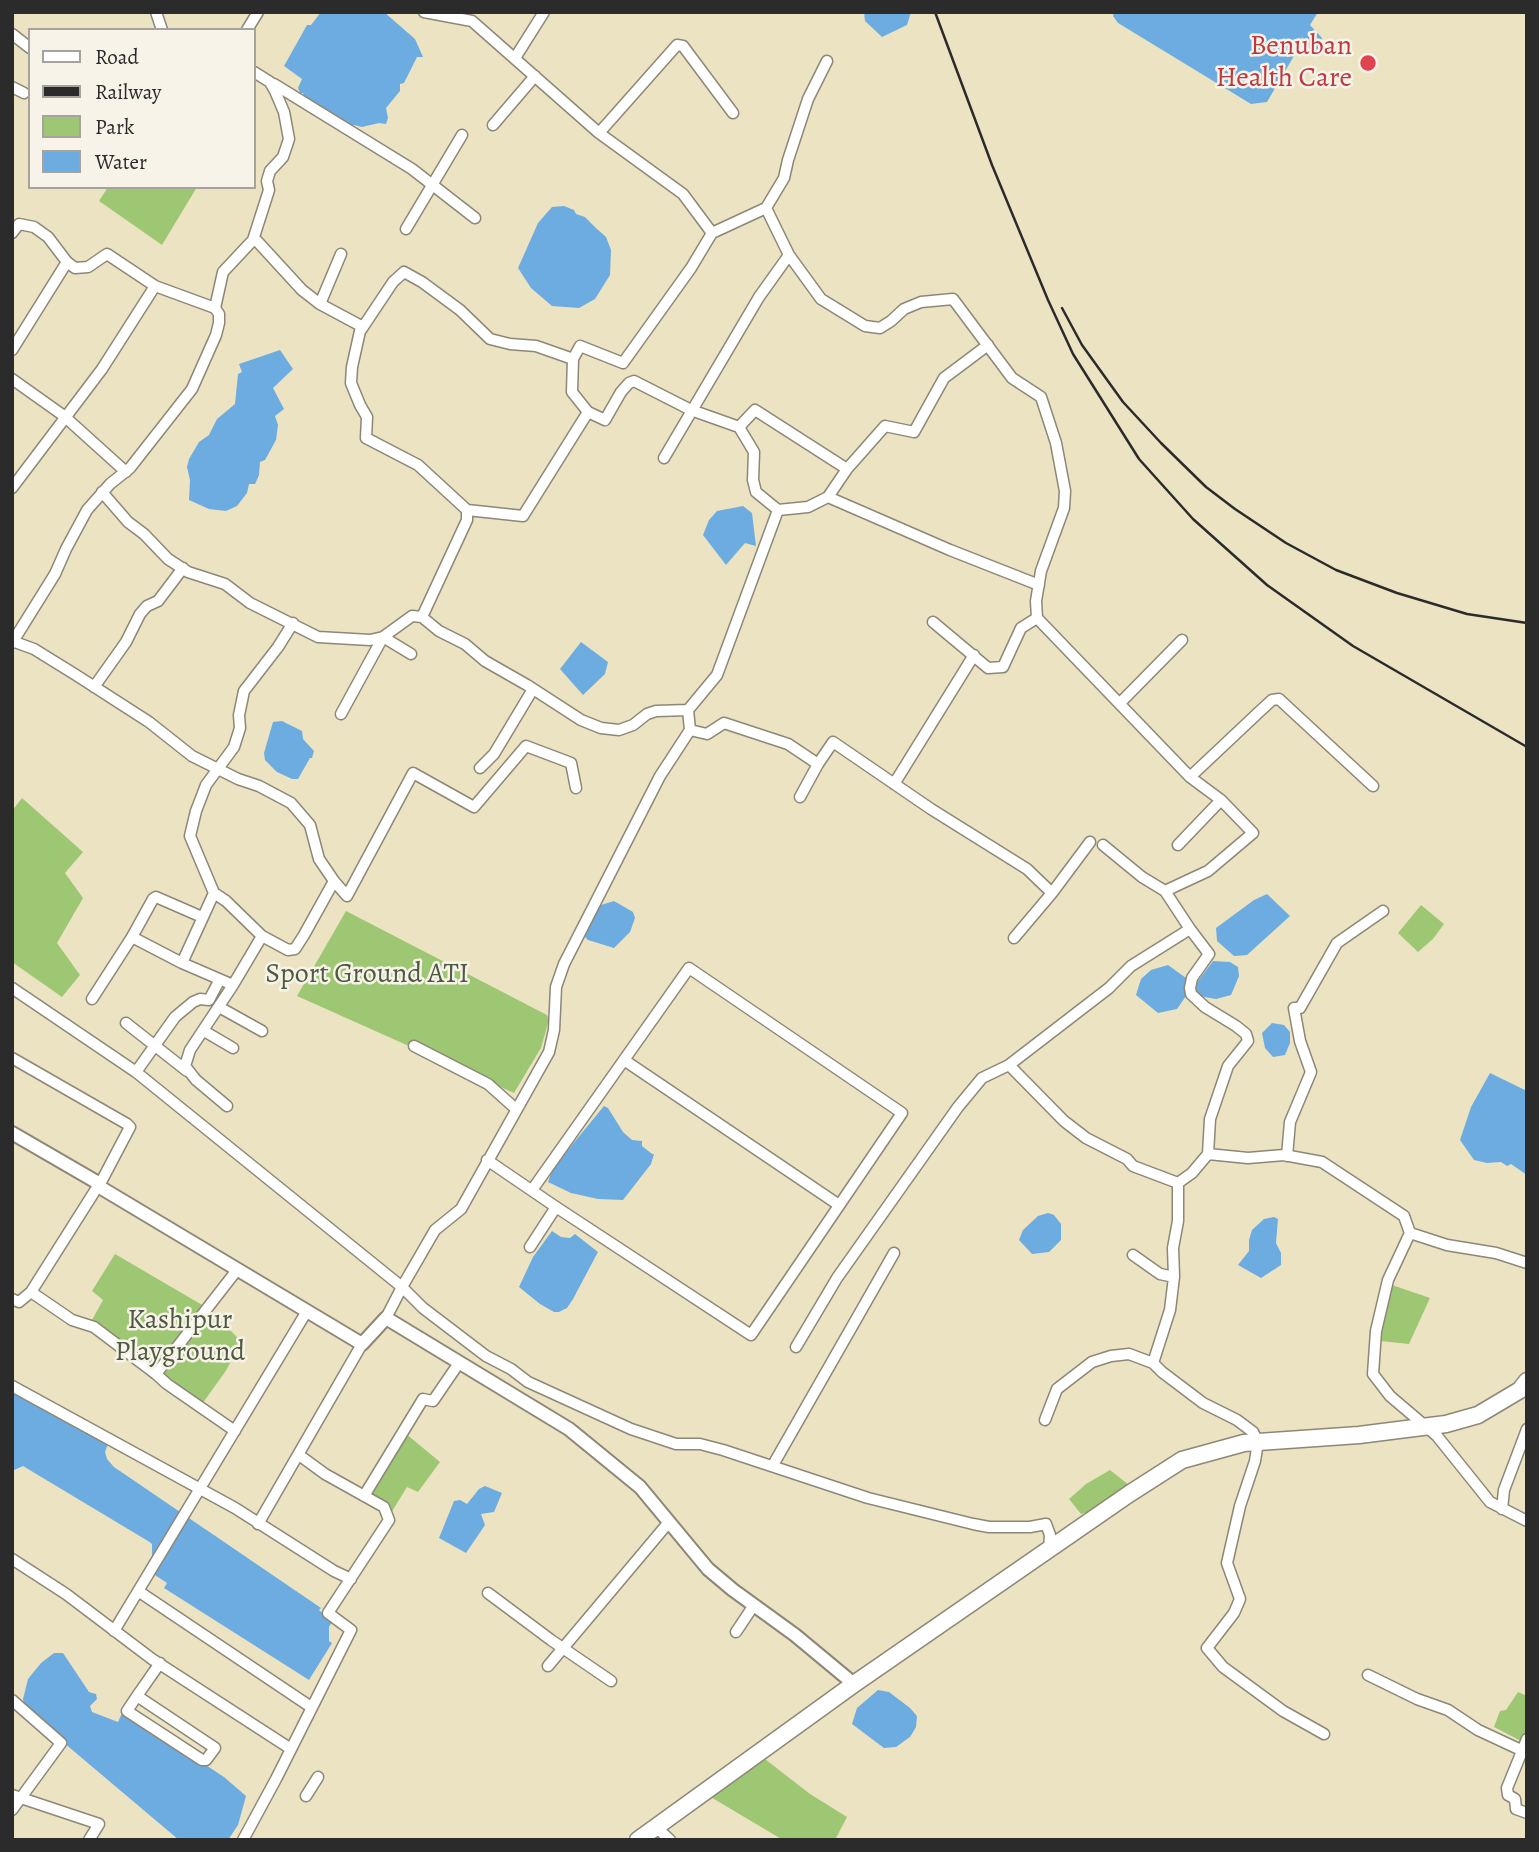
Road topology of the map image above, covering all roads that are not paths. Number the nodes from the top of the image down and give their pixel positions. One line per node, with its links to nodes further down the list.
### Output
1 (258, 12): 5 (street)
2 (424, 12): 4 (street)
3 (544, 12): 8 (street)
4 (448, 14): 8 (street)
5 (248, 28)
6 (12, 34): 7 (street)
7 (28, 46)
8 (515, 58): 11 (street)
9 (827, 61): 20 (street)
10 (256, 73): 12 (street)
11 (535, 76): 16 (street); 17 (street)
12 (270, 82): 19 (street); 25 (street)
13 (12, 87): 14 (street)
14 (24, 93)
15 (733, 113): 17 (street)
16 (493, 125)
17 (599, 133): 24 (street)
18 (462, 135): 19 (street)
19 (432, 186): 21 (street); 22 (street)
20 (766, 208): 24 (street); 27 (street)
21 (475, 218)
22 (406, 229)
23 (12, 233): 28 (street)
24 (712, 233): 35 (street)
25 (253, 240): 30 (street); 31 (street)
26 (341, 254): 30 (street)
27 (789, 255): 33 (street); 37 (street)
28 (67, 262): 29 (street); 34 (street)
29 (155, 286): 31 (street); 39 (street)
30 (320, 304): 32 (street)
31 (215, 308): 43 (street)
32 (363, 327): 35 (street); 47 (street)
33 (988, 345): 42 (street); 50 (street)
34 (12, 350)
35 (573, 359): 38 (street)
36 (12, 379): 39 (street)
37 (691, 410): 38 (street); 40 (street); 41 (street)
38 (588, 412): 47 (street)
39 (64, 416): 43 (street); 44 (street)
40 (739, 428): 42 (street); 48 (street)
41 (664, 458)
42 (847, 469): 46 (street)
43 (126, 472): 45 (street)
44 (12, 488)
45 (102, 492): 49 (street); 57 (street)
46 (828, 497): 48 (street); 50 (street)
47 (467, 510): 51 (street)
48 (778, 510): 63 (street)
49 (183, 568): 54 (street); 60 (street)
50 (1039, 585): 52 (street)
51 (422, 617): 55 (street); 61 (street)
52 (1037, 618): 59 (street); 62 (street)
53 (933, 622): 59 (street)
54 (293, 623): 55 (street); 68 (street)
55 (383, 637): 58 (street); 64 (street)
56 (1182, 640): 62 (street)
57 (12, 641): 60 (street)
58 (411, 654)
59 (974, 655): 70 (street)
60 (94, 687): 68 (street)
61 (533, 689): 63 (street); 67 (street)
62 (1120, 703): 69 (street)
63 (688, 710): 65 (street)
64 (341, 714)
65 (690, 730): 66 (street); 106 (street)
66 (818, 764): 70 (street); 73 (street)
67 (480, 768)
68 (219, 770): 78 (street); 80 (street)
69 (1190, 777): 71 (street); 74 (street)
70 (894, 784): 81 (street)
71 (1373, 786)
72 (576, 788): 78 (street)
73 (800, 797)
74 (1221, 800): 77 (street); 79 (street)
75 (1090, 842): 81 (street)
76 (1103, 845): 79 (street)
77 (1178, 845)
78 (334, 881): 85 (street)
79 (1165, 891): 84 (street)
80 (214, 893): 83 (street); 85 (street)
81 (1052, 893): 87 (street)
82 (1383, 911): 109 (street)
83 (202, 918): 86 (street); 88 (street)
84 (1190, 929): 102 (street); 108 (street)
85 (262, 936): 90 (street)
86 (132, 937): 88 (street); 92 (street)
87 (1014, 938)
88 (182, 963): 89 (street)
89 (219, 981): 90 (street); 97 (street)
90 (233, 985): 93 (street)
91 (12, 988): 104 (street)
92 (92, 999)
93 (219, 1007): 95 (street); 96 (street)
94 (127, 1023): 97 (street)
95 (204, 1031): 99 (street); 103 (street)
96 (262, 1031)
97 (155, 1045): 103 (street); 104 (street)
98 (414, 1046): 106 (street)
99 (233, 1048)
100 (12, 1058): 112 (street)
101 (624, 1060): 113 (street); 114 (street); 114 (street)
102 (1009, 1065): 111 (street); 129 (street)
103 (188, 1071): 105 (street)
104 (136, 1072): 123 (street)
105 (227, 1106)
106 (516, 1109): 110 (street)
107 (12, 1133): 112 (street)
108 (1208, 1154): 109 (street); 111 (street)
109 (1287, 1156): 116 (street)
110 (487, 1160): 113 (street); 123 (street)
111 (1178, 1183): 122 (street)
112 (99, 1185): 121 (street); 124 (street)
113 (532, 1190): 115 (street)
114 (839, 1205): 115 (street)
115 (556, 1207): 117 (street)
116 (1410, 1233): 120 (street); 136 (street)
117 (530, 1247)
118 (894, 1253): 141 (street)
119 (1133, 1255): 122 (street)
120 (1527, 1263)
121 (237, 1270): 126 (street); 132 (street)
122 (1174, 1277): 131 (street)
123 (402, 1287): 127 (street); 141 (street)
124 (31, 1292): 125 (street); 132 (street)
125 (12, 1298)
126 (307, 1311): 128 (street); 138 (street)
127 (386, 1318): 128 (street); 130 (street)
128 (362, 1344): 140 (street)
129 (796, 1347)
130 (459, 1363): 143 (street); 146 (street)
131 (1153, 1363): 135 (street); 139 (street)
132 (156, 1374): 138 (street)
133 (12, 1386): 142 (street)
134 (1525, 1389): 136 (main road)
135 (1045, 1420)
136 (1426, 1427): 139 (main road); 144 (street)
137 (1527, 1429): 144 (street)
138 (235, 1431): 142 (street)
139 (1258, 1442): 148 (main road); 165 (street)
140 (299, 1455): 143 (street); 147 (street)
141 (773, 1465): 148 (street)
142 (200, 1490): 147 (street); 151 (street)
143 (364, 1496): 150 (street)
144 (1502, 1509): 145 (street)
145 (1527, 1521)
146 (669, 1522): 153 (street); 156 (street)
147 (258, 1524): 150 (street)
148 (1049, 1549): 161 (main road)
149 (12, 1559): 154 (street)
150 (351, 1579): 164 (street)
151 (138, 1591): 154 (street); 164 (street)
152 (488, 1593): 156 (street)
153 (754, 1605): 155 (street); 161 (street)
154 (114, 1631): 157 (street)
155 (736, 1632)
156 (564, 1647): 158 (street); 160 (street)
157 (160, 1663): 162 (street); 167 (street)
158 (548, 1665)
159 (1368, 1675): 168 (street)
160 (611, 1681)
161 (853, 1684): 174 (main road)
162 (137, 1696): 162 (street)
163 (12, 1700): 170 (street)
164 (311, 1707): 167 (street)
165 (1324, 1734)
166 (1527, 1739): 168 (street)
167 (291, 1749): 176 (street)
168 (1523, 1751): 173 (street)
169 (317, 1777): 171 (street)
170 (16, 1796): 172 (street); 175 (street)
171 (306, 1796)
172 (12, 1810)
173 (1527, 1813)
174 (656, 1827): 177 (main road); 178 (street)
175 (89, 1840)
176 (243, 1840)
177 (638, 1840)
178 (670, 1840)

